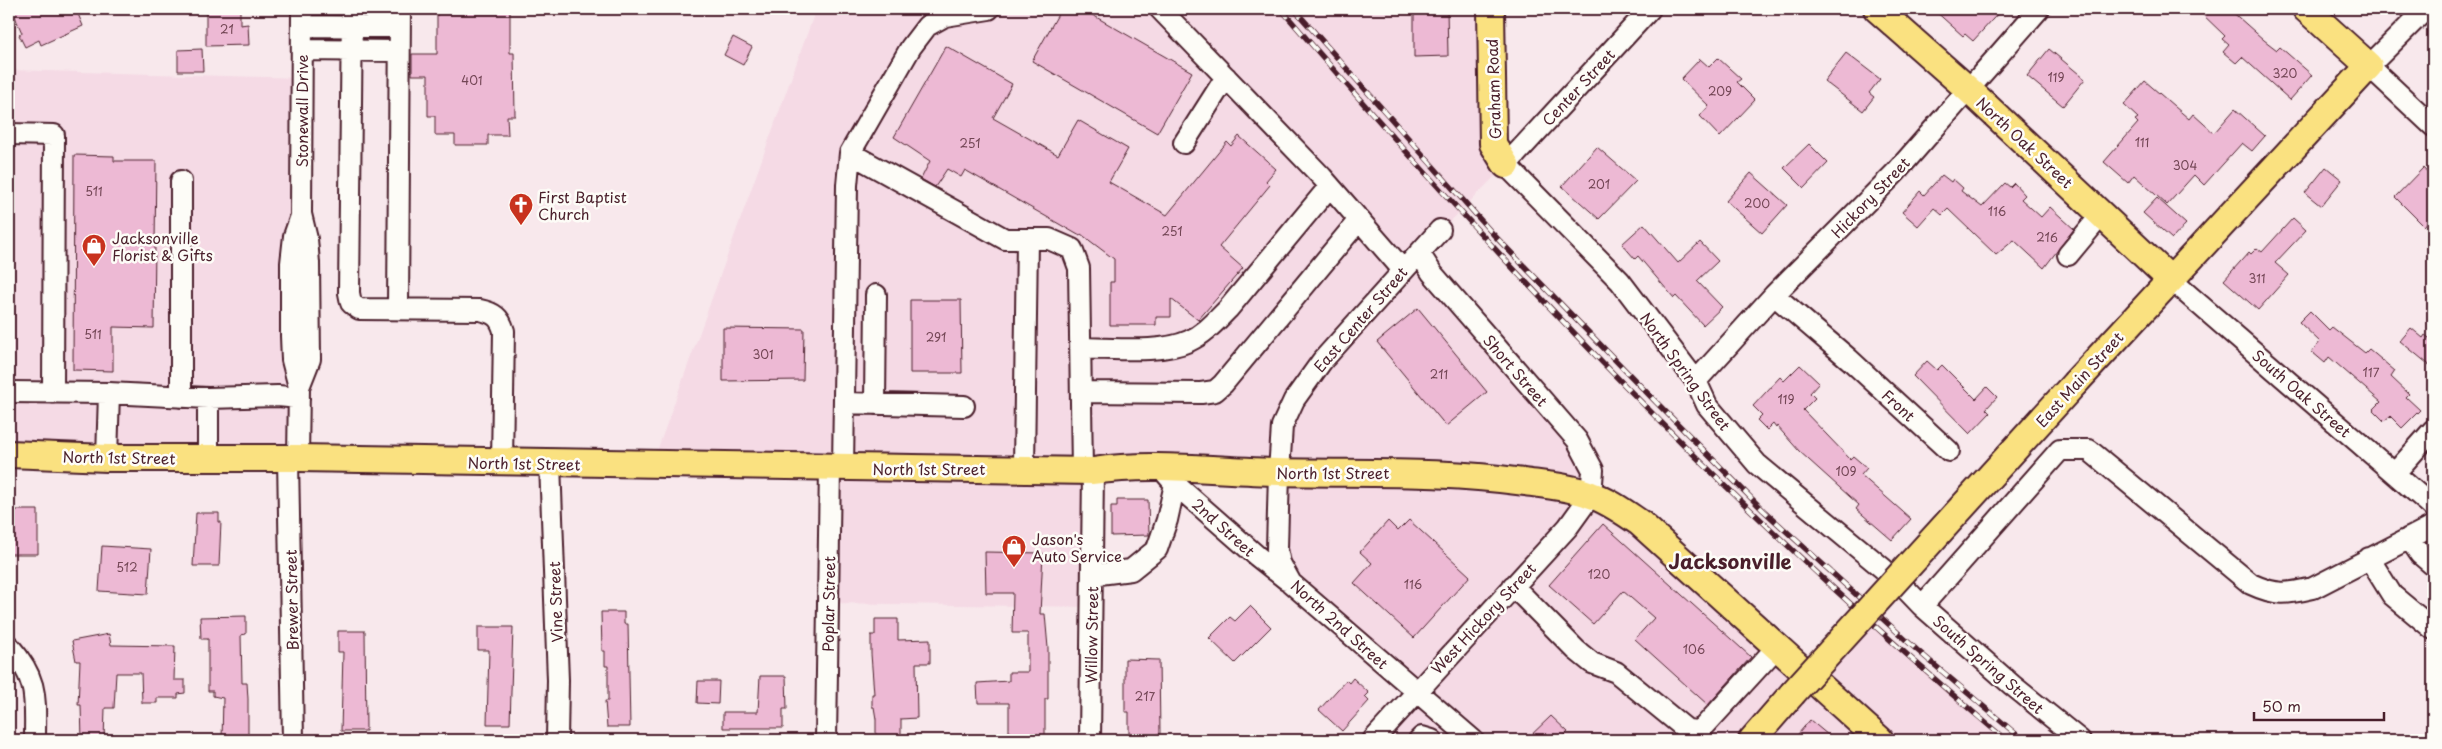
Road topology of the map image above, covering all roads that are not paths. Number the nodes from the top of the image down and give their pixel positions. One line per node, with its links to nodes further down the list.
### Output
1 (989, 9): 21 (street)
2 (1160, 9): 16 (street)
3 (1492, 9): 22 (main road, Graham Road)
4 (1650, 9): 22 (street, Center Street)
5 (1877, 9): 17 (main road, North Oak Street)
6 (2039, 9): 17 (street, Hickory Street)
7 (2306, 9): 15 (main road)
8 (2426, 9): 15 (street)
9 (302, 18): 10 (street); 12 (street, Stonewall Drive)
10 (352, 18): 11 (street); 13 (street)
11 (400, 18): 14 (street)
12 (302, 50): 13 (street); 39 (street, Stonewall Drive)
13 (352, 50): 14 (street); 35 (street)
14 (399, 51): 35 (street)
15 (2369, 66): 18 (street); 32 (main road, East Main Street)
16 (1226, 77): 20 (street); 24 (street)
17 (1970, 90): 25 (main road, North Oak Street); 34 (street, Hickory Street)
18 (2433, 126)
19 (9, 134): 41 (street)
20 (1184, 143)
21 (850, 153): 28 (street, Willow Street); 45 (street, Poplar Street)
22 (1506, 165): 37 (street, North Spring Street)
23 (181, 181): 43 (street)
24 (1330, 186): 26 (street); 36 (street)
25 (2102, 214): 30 (street); 32 (main road, North Oak Street)
26 (1359, 220): 31 (street); 40 (street)
27 (1440, 230): 29 (street, East Center Street)
28 (1027, 239): 36 (street, Willow Street); 57 (street)
29 (1419, 253): 31 (street, East Center Street); 62 (street, Short Street)
30 (2068, 255)
31 (1403, 270): 59 (street, East Center Street)
32 (2170, 279): 60 (street, South Oak Street); 85 (main road, East Main Street, bridge)
33 (876, 295): 46 (street)
34 (1774, 295): 37 (street, Hickory Street); 49 (street, Front)
35 (398, 309): 54 (street)
36 (1080, 348): 40 (street, Willow Street)
37 (1696, 382): 71 (street, North Spring Street)
38 (9, 392): 41 (street)
39 (299, 392): 44 (street); 52 (street, Stonewall Drive)
40 (1081, 392): 58 (street, Willow Street)
41 (53, 393): 42 (street)
42 (109, 394): 43 (street); 51 (street)
43 (181, 396): 44 (street)
44 (208, 398): 53 (street)
45 (844, 403): 46 (street); 56 (street, Poplar Street)
46 (874, 404): 47 (street)
47 (964, 406)
48 (2433, 430): 60 (street)
49 (1949, 451)
50 (9, 454): 51 (main road, North 1st Street)
51 (107, 458): 53 (main road, North 1st Street)
52 (293, 458): 53 (main road, North 1st Street); 54 (main road, North 1st Street); 77 (street, Brewer Street)
53 (208, 459)
54 (502, 462): 55 (main road, North 1st Street)
55 (550, 463): 56 (main road, North 1st Street); 78 (street, Vine Street)
56 (836, 468): 57 (main road, North 1st Street); 79 (street, Poplar Street)
57 (1024, 468): 58 (main road, North 1st Street)
58 (1088, 470): 61 (main road, North 1st Street); 68 (street, Willow Street)
59 (1279, 472): 61 (main road, North 1st Street); 62 (main road, North 1st Street); 69 (street, North 2nd Street)
60 (2395, 473): 63 (street, South Oak Street)
61 (1168, 476): 68 (street); 69 (street, 2nd Street)
62 (1591, 495): 70 (street, West Hickory Street); 74 (main road, North 1st Street)
63 (2433, 507)
64 (2433, 526): 65 (street)
65 (2409, 538): 66 (street); 67 (street)
66 (2369, 558): 71 (street); 72 (street)
67 (2433, 565)
68 (1092, 575): 80 (street, Willow Street)
69 (1291, 583): 75 (street, North 2nd Street)
70 (1513, 586): 74 (street); 75 (street, West Hickory Street)
71 (1922, 606): 87 (street, South Spring Street)
72 (2433, 629)
73 (9, 646): 76 (street)
74 (1781, 652): 86 (main road, North 1st Street)
75 (1415, 692): 81 (street, West Hickory Street); 84 (street, North 2nd Street)
76 (35, 740)
77 (293, 740)
78 (557, 740)
79 (826, 740)
80 (1090, 740)
81 (1373, 740)
82 (1419, 740): 83 (street)
83 (1432, 740)
84 (1473, 740)
85 (1752, 740)
86 (1880, 740)
87 (2080, 740)

